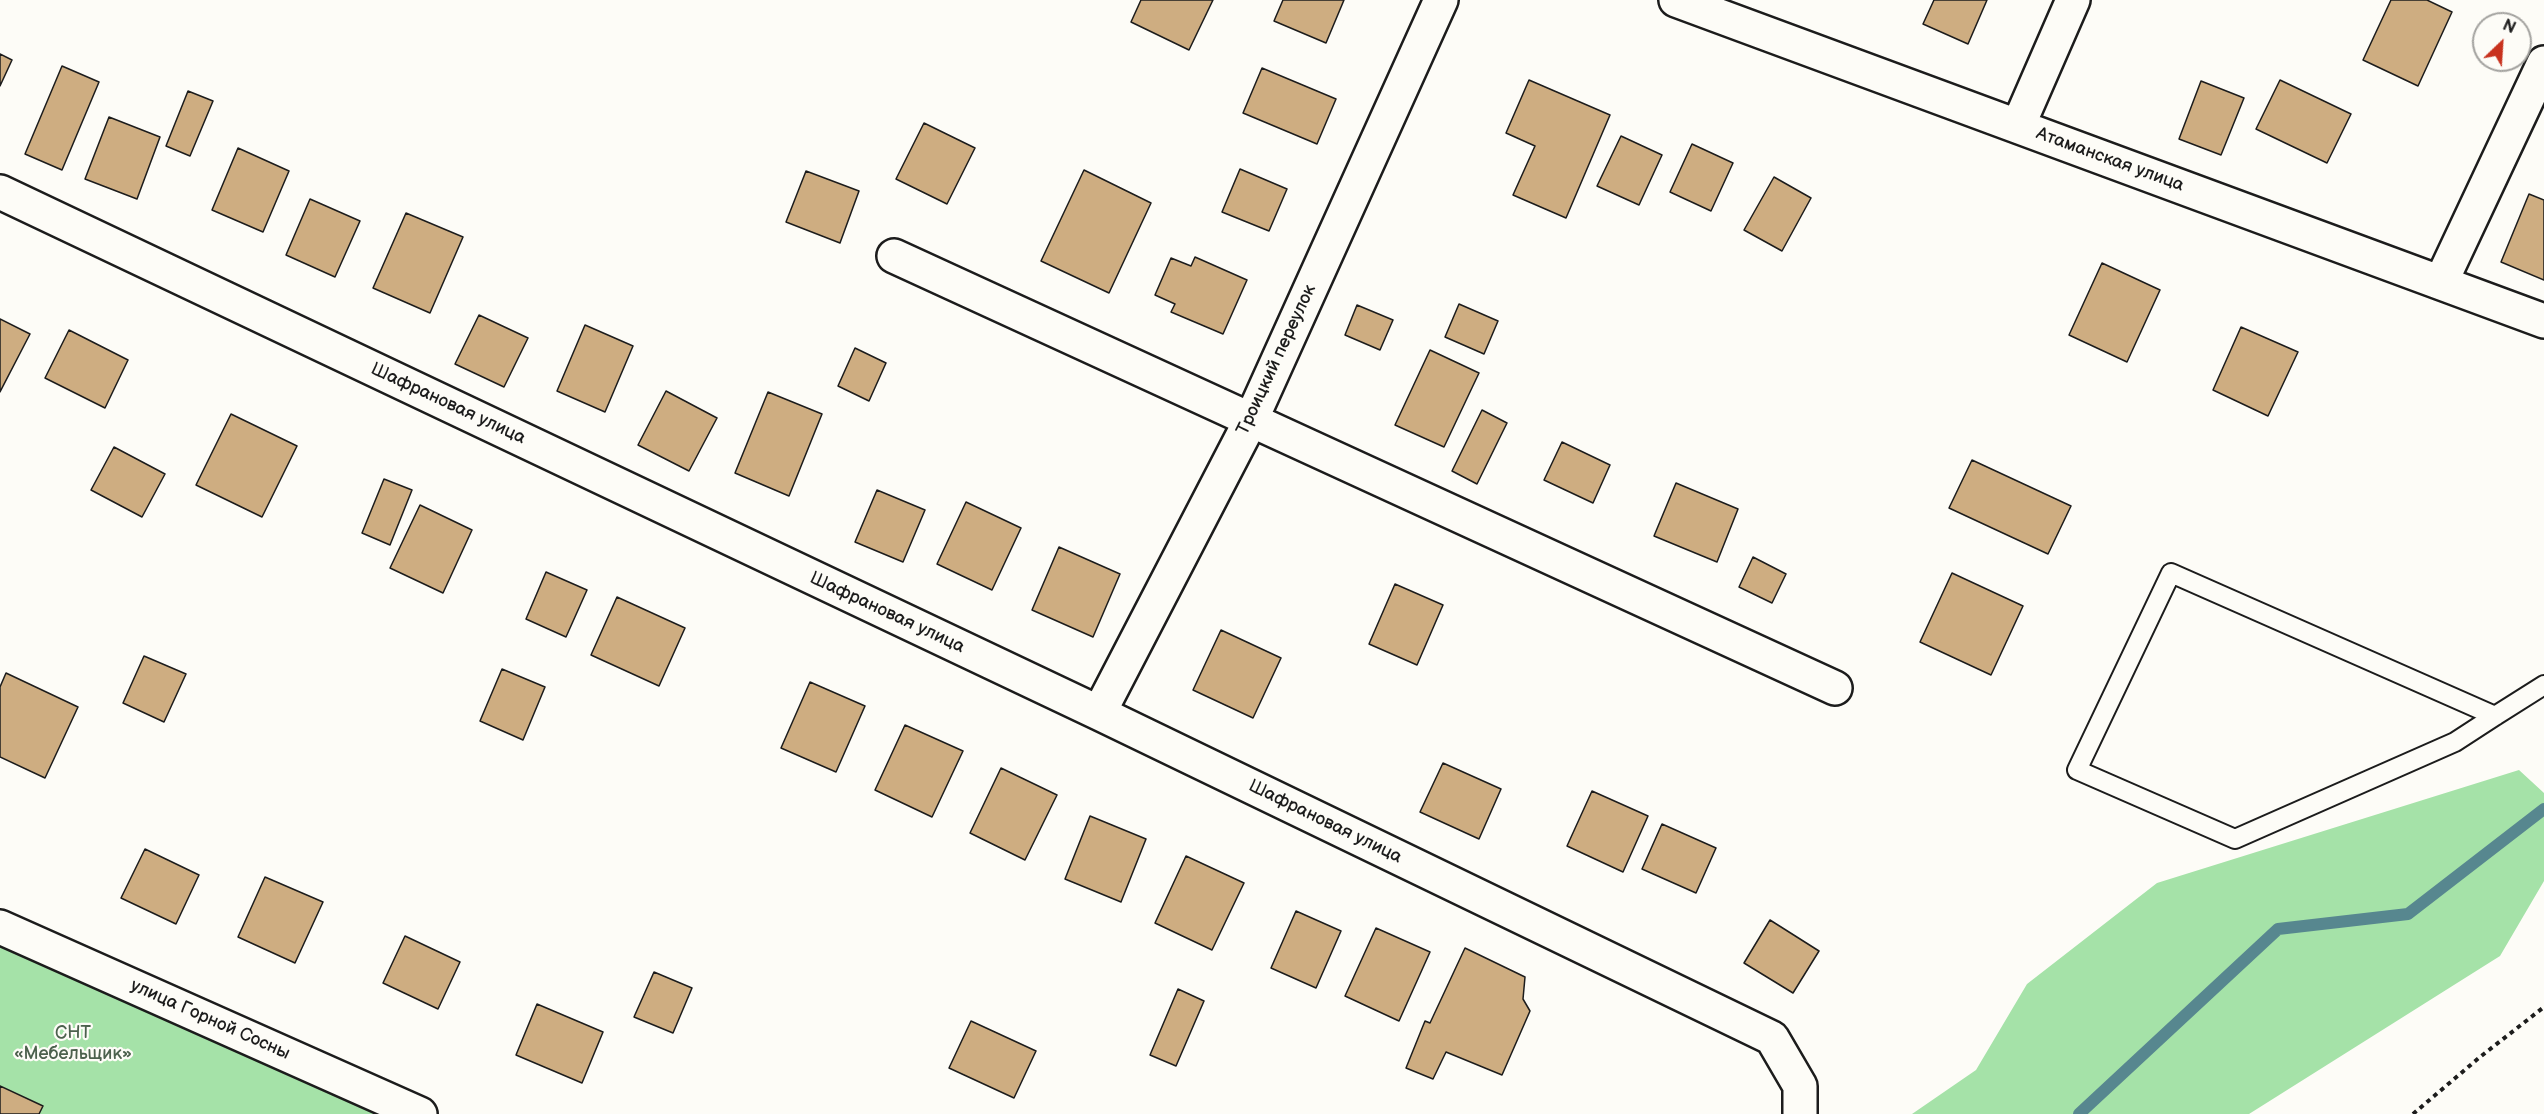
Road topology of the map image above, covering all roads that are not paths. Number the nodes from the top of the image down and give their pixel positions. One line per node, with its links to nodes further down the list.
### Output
1 (1441, 0): 10 (street, Троицкий переулок)
2 (1676, 0): 5 (street, Атаманская улица)
3 (2073, 0): 5 (street)
4 (2544, 63): 8 (street)
5 (2018, 126): 8 (street, Атаманская улица)
6 (0, 192): 13 (street, Шафрановая улица)
7 (894, 256): 10 (street)
8 (2441, 282): 9 (street, Атаманская улица)
9 (2544, 321)
10 (1251, 420): 12 (street); 13 (street, Троицкий переулок)
11 (2544, 685): 14 (lane)
12 (1835, 688)
13 (1099, 713): 17 (street, Шафрановая улица)
14 (2495, 716): 14 (lane)
15 (0, 927): 16 (street, улица Горной Сосны)
16 (420, 1114)
17 (1800, 1114)

